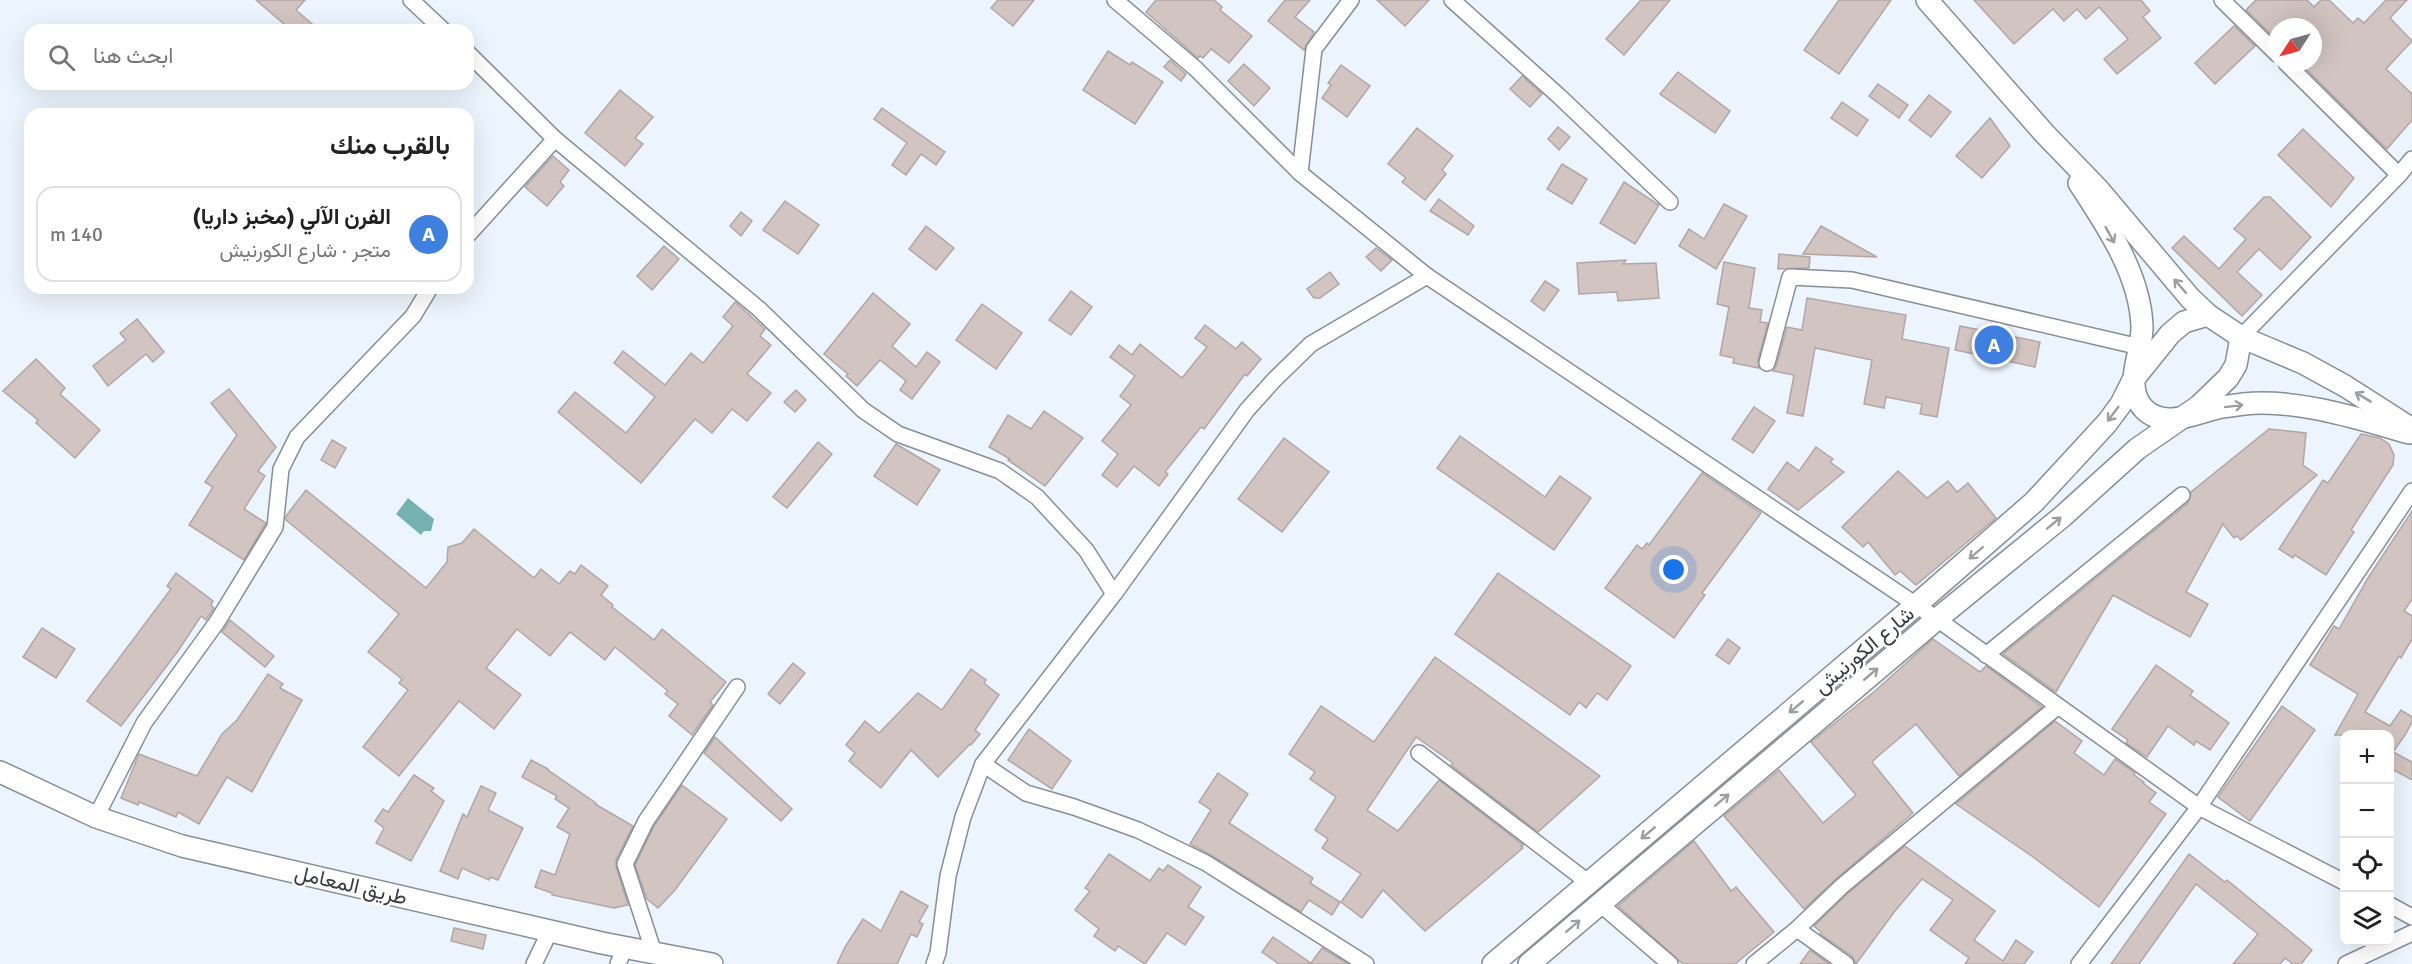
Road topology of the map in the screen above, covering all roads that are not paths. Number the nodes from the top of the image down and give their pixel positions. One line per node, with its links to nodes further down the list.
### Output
1 (411, 0): 7 (street)
2 (1115, 0): 14 (street)
3 (1351, 0): 14 (street)
4 (1452, 0): 16 (street)
5 (1928, 0): 11 (main road)
6 (2222, 0): 8 (street)
7 (437, 24)
8 (2268, 45)
9 (474, 59): 12 (street)
10 (2295, 72): 15 (street)
11 (2044, 133): 20 (main road, one-way to 11); 22 (main road, one-way to 22)
12 (555, 139): 17 (street); 30 (street)
13 (2412, 159): 15 (street)
14 (1300, 173): 18 (street)
15 (2399, 175): 21 (street)
16 (1670, 202)
17 (474, 228)
18 (1427, 276): 30 (street); 31 (street)
19 (426, 294): 40 (street)
20 (2208, 315): 21 (main road); 24 (main road, شارع الكورنيش)
21 (2241, 337): 25 (main road, شارع الكورنيش); 26 (main road, one-way to 21)
22 (2140, 347): 23 (street); 24 (main road)
23 (1767, 363)
24 (2133, 380): 25 (main road); 31 (main road, شارع الكورنيش, one-way to 31)
25 (2184, 417): 27 (main road, one-way to 27); 32 (main road, شارع الكورنيش, one-way to 25)
26 (2412, 429)
27 (2412, 434)
28 (2412, 491): 39 (street)
29 (2182, 495): 33 (street)
30 (1114, 594): 37 (street)
31 (1916, 605): 32 (street); 42 (main road, شارع الكورنيش, one-way to 42)
32 (1937, 619): 33 (street); 43 (main road, شارع الكورنيش, one-way to 32)
33 (1986, 655): 35 (street)
34 (737, 687): 49 (street)
35 (2057, 707): 39 (street); 46 (street)
36 (1419, 753): 42 (street)
37 (983, 764): 53 (street); 54 (street)
38 (0, 772): 40 (main road, طريق المعامل)
39 (2199, 807): 41 (street); 60 (street)
40 (96, 817): 47 (main road, طريق المعامل)
41 (2340, 880)
42 (1589, 883): 55 (main road, شارع الكورنيش)
43 (1599, 903): 56 (main road, شارع الكورنيش, one-way to 43); 57 (street)
44 (2394, 907): 45 (street)
45 (2412, 917)
46 (1797, 929): 58 (street); 59 (street)
47 (550, 931): 50 (main road, طريق المعامل); 51 (street)
48 (2412, 933): 61 (street)
49 (654, 953): 50 (main road, طريق المعامل); 52 (main road, طريق المعامل)
50 (621, 956)
51 (534, 964)
52 (712, 964)
53 (934, 964)
54 (1366, 964)
55 (1493, 964)
56 (1529, 964)
57 (1670, 964)
58 (1755, 964)
59 (1846, 964)
60 (2079, 964)
61 (2346, 964)

